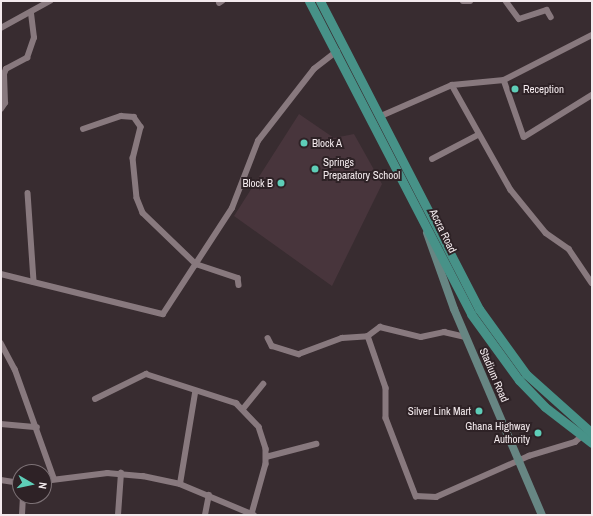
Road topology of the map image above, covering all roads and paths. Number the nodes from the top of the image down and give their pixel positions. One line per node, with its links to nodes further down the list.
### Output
1 (50, 1): 7 (street)
2 (309, 1): 11 (main road, Accra Road)
3 (320, 1): 11 (main road, Accra Road)
4 (463, 1): 5 (street)
5 (470, 1)
6 (506, 1): 8 (street)
7 (31, 13): 9 (street); 15 (street)
8 (551, 17)
9 (1, 28)
10 (592, 35): 12 (street)
11 (341, 48): 16 (main road, Accra Road); 21 (main road, Accra Road); 24 (street)
12 (504, 80): 13 (street); 14 (street)
13 (452, 85): 16 (street); 18 (street)
14 (592, 96)
15 (1, 109)
16 (382, 116): 22 (main road, Accra Road)
17 (84, 129): 24 (street)
18 (478, 135): 19 (street); 28 (street)
19 (432, 159)
20 (28, 193): 27 (street)
21 (426, 224): 23 (main road, Accra Road); 26 (main road)
22 (444, 240): 23 (main road, Stadium Road); 40 (main road, Accra Road)
23 (441, 254): 26 (main road, Stadium Road); 41 (main road, Accra Road)
24 (196, 264): 27 (street); 29 (street)
25 (1, 274): 27 (street)
26 (439, 274): 31 (main road, Stadium Road)
27 (34, 282)
28 (592, 283)
29 (239, 285)
30 (368, 336): 31 (street); 32 (street); 45 (street)
31 (466, 337): 45 (main road, Stadium Road)
32 (268, 338)
33 (1, 343): 39 (street)
34 (263, 384): 37 (street)
35 (195, 392): 36 (street); 37 (street); 50 (street)
36 (95, 399)
37 (243, 409): 44 (street)
38 (1, 424): 39 (street)
39 (37, 428): 47 (street)
40 (592, 433)
41 (582, 436): 42 (main road, Accra Road); 45 (street)
42 (592, 442)
43 (316, 444): 44 (street)
44 (266, 457): 53 (street)
45 (519, 462): 57 (main road, Stadium Road)
46 (121, 474): 47 (street); 50 (street); 55 (street)
47 (54, 478)
48 (1, 480): 49 (street)
49 (12, 482)
50 (180, 484): 51 (street)
51 (209, 495): 53 (street); 56 (street)
52 (23, 504): 54 (street)
53 (253, 514)
54 (22, 515)
55 (118, 515)
56 (205, 515)
57 (542, 515)

